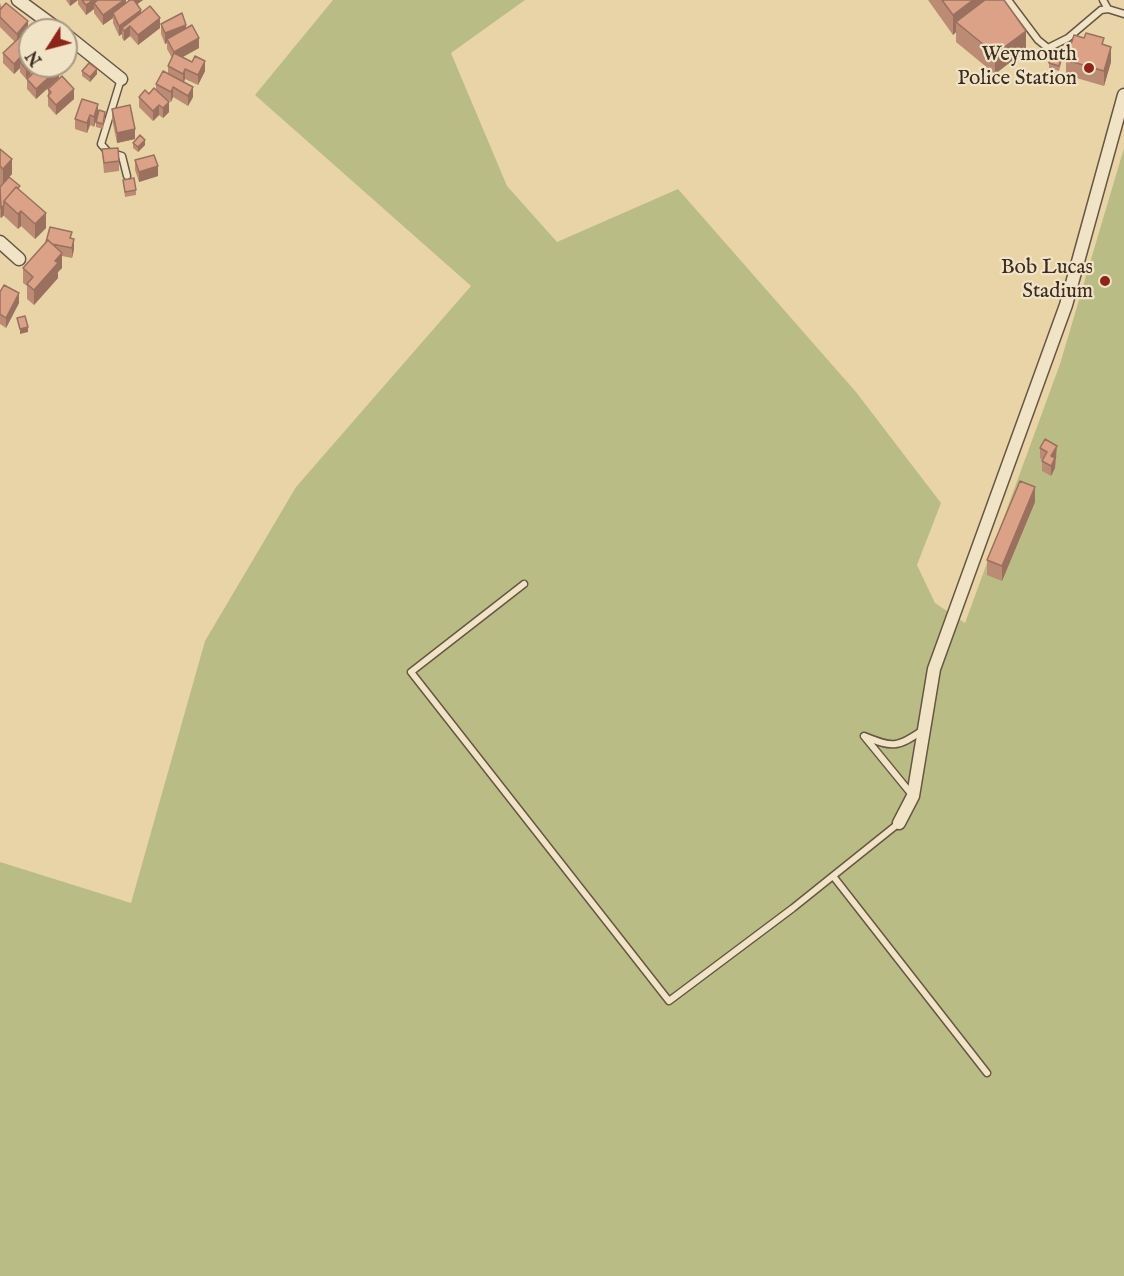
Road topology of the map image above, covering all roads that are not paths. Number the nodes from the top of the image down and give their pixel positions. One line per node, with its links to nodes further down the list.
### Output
1 (18, 0): 6 (street)
2 (1008, 0): 4 (lane)
3 (1103, 0): 4 (lane)
4 (1107, 9): 5 (lane)
5 (1124, 14)
6 (43, 18)
7 (78, 45): 8 (street)
8 (121, 79): 10 (lane)
9 (1124, 95): 14 (street)
10 (128, 176)
11 (0, 242): 12 (street)
12 (19, 259)
13 (524, 584): 17 (lane)
14 (924, 730): 15 (street); 15 (lane)
15 (913, 796): 16 (street)
16 (899, 823): 17 (lane)
17 (833, 876): 18 (lane)
18 (987, 1073)

